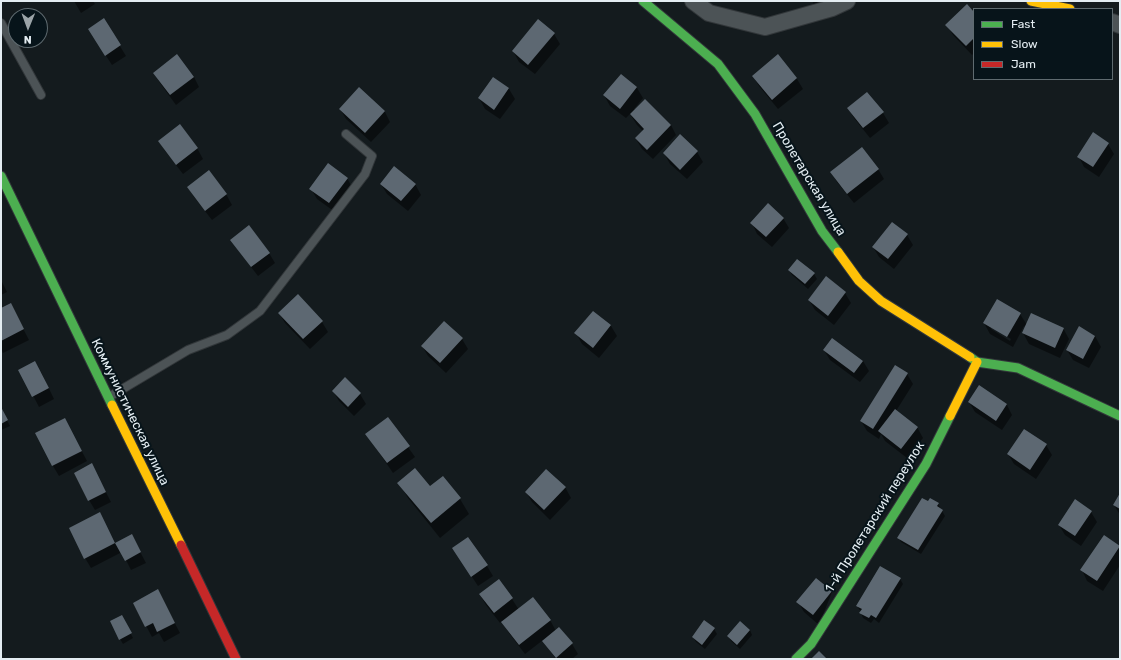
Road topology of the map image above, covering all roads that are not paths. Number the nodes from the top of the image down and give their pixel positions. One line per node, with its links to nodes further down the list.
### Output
1 (643, 1): 10 (street, Пролетарская улица)
2 (693, 1): 3 (street)
3 (847, 1)
4 (1032, 1): 5 (street)
5 (1065, 8)
6 (1, 23): 7 (lane)
7 (41, 95)
8 (346, 134): 11 (lane)
9 (1, 176): 11 (street, Коммунистическая улица)
10 (977, 362): 12 (street, Пролетарская улица); 14 (street, 1-й Пролетарский переулок)
11 (108, 397): 13 (street, Коммунистическая улица)
12 (1120, 416)
13 (236, 659)
14 (796, 659)

